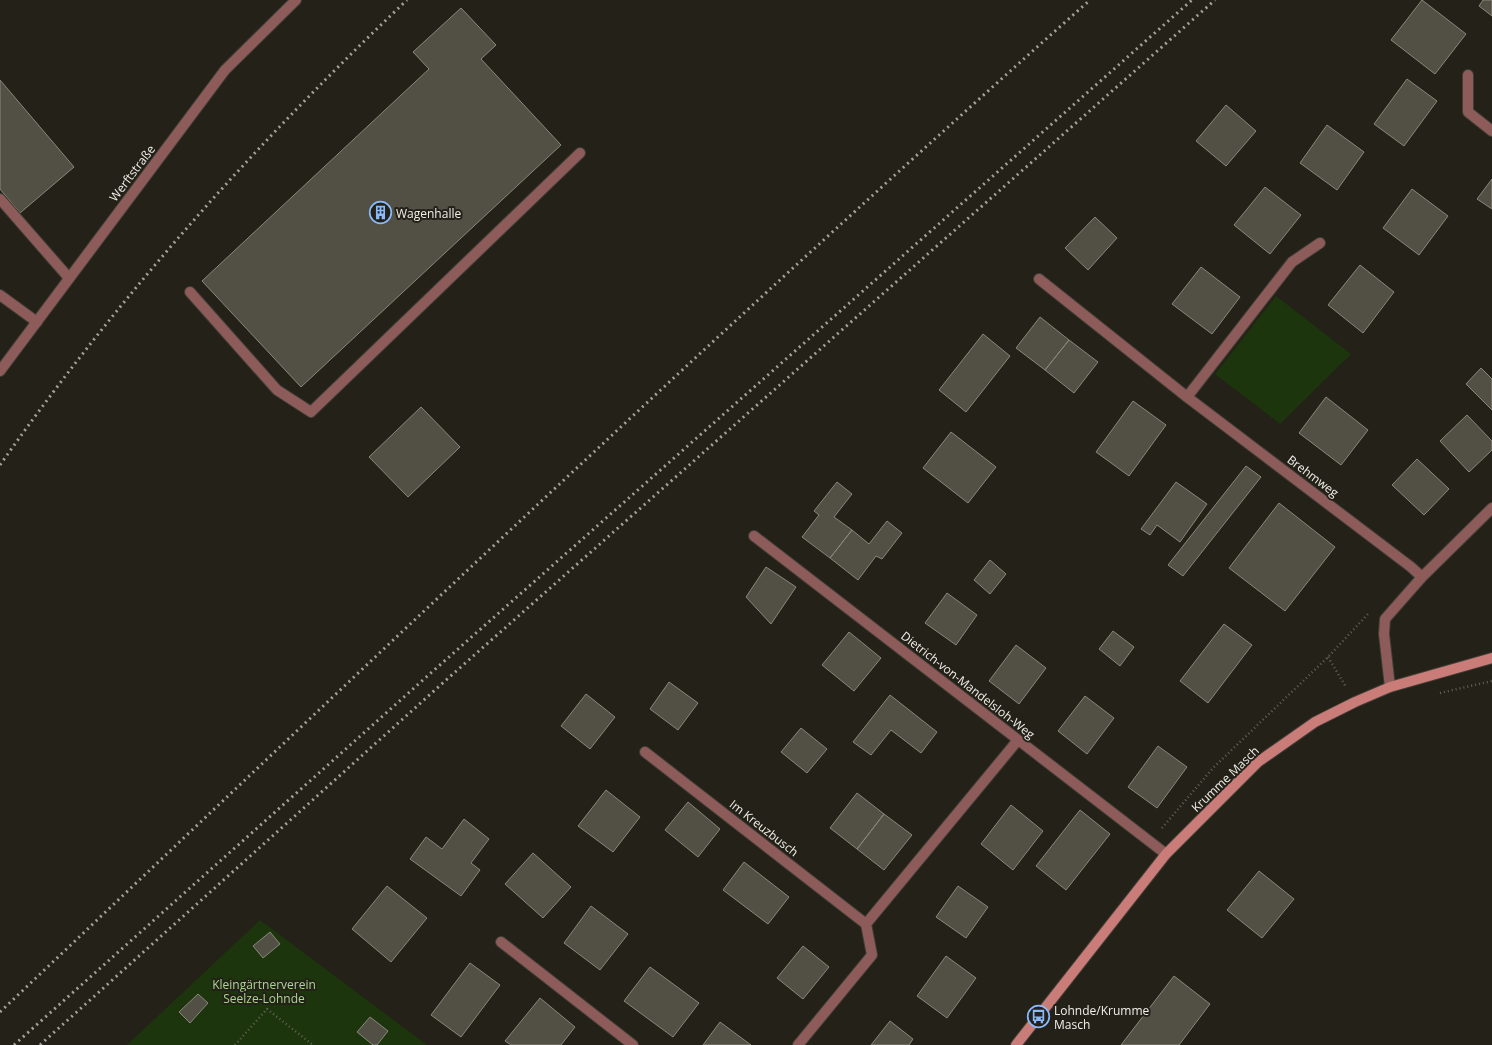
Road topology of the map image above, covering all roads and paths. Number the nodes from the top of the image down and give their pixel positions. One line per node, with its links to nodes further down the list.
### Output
1 (296, 0): 7 (street, Werftstraße)
2 (1468, 75): 3 (street)
3 (1492, 131)
4 (580, 153): 9 (street)
5 (0, 199): 7 (street)
6 (1320, 243): 13 (street)
7 (69, 278): 11 (street, Werftstraße)
8 (1039, 279): 13 (street, Brehmweg)
9 (190, 292)
10 (0, 295): 11 (street)
11 (37, 322): 12 (street, Werftstraße)
12 (0, 371)
13 (1187, 397): 16 (street, Brehmweg)
14 (1492, 508): 16 (street)
15 (754, 536): 22 (street, Dietrich-von-Mandelsloh-Weg)
16 (1422, 577): 20 (street)
17 (1370, 612): 18 (path)
18 (1328, 658): 21 (path); 24 (path)
19 (1492, 658): 20 (street, Krumme Masch)
20 (1390, 687): 21 (street, Krumme Masch)
21 (1355, 702): 25 (street, Krumme Masch)
22 (1018, 740): 24 (street, Dietrich-von-Mandelsloh-Weg); 26 (street)
23 (646, 752): 26 (street, Im Kreuzbusch)
24 (1150, 842): 25 (street, Dietrich-von-Mandelsloh-Weg)
25 (1166, 854): 32 (street, Krumme Masch)
26 (866, 924): 31 (street)
27 (501, 942): 30 (street)
28 (235, 1045): 29 (path)
29 (313, 1045)
30 (633, 1045)
31 (798, 1045)
32 (1016, 1045)

